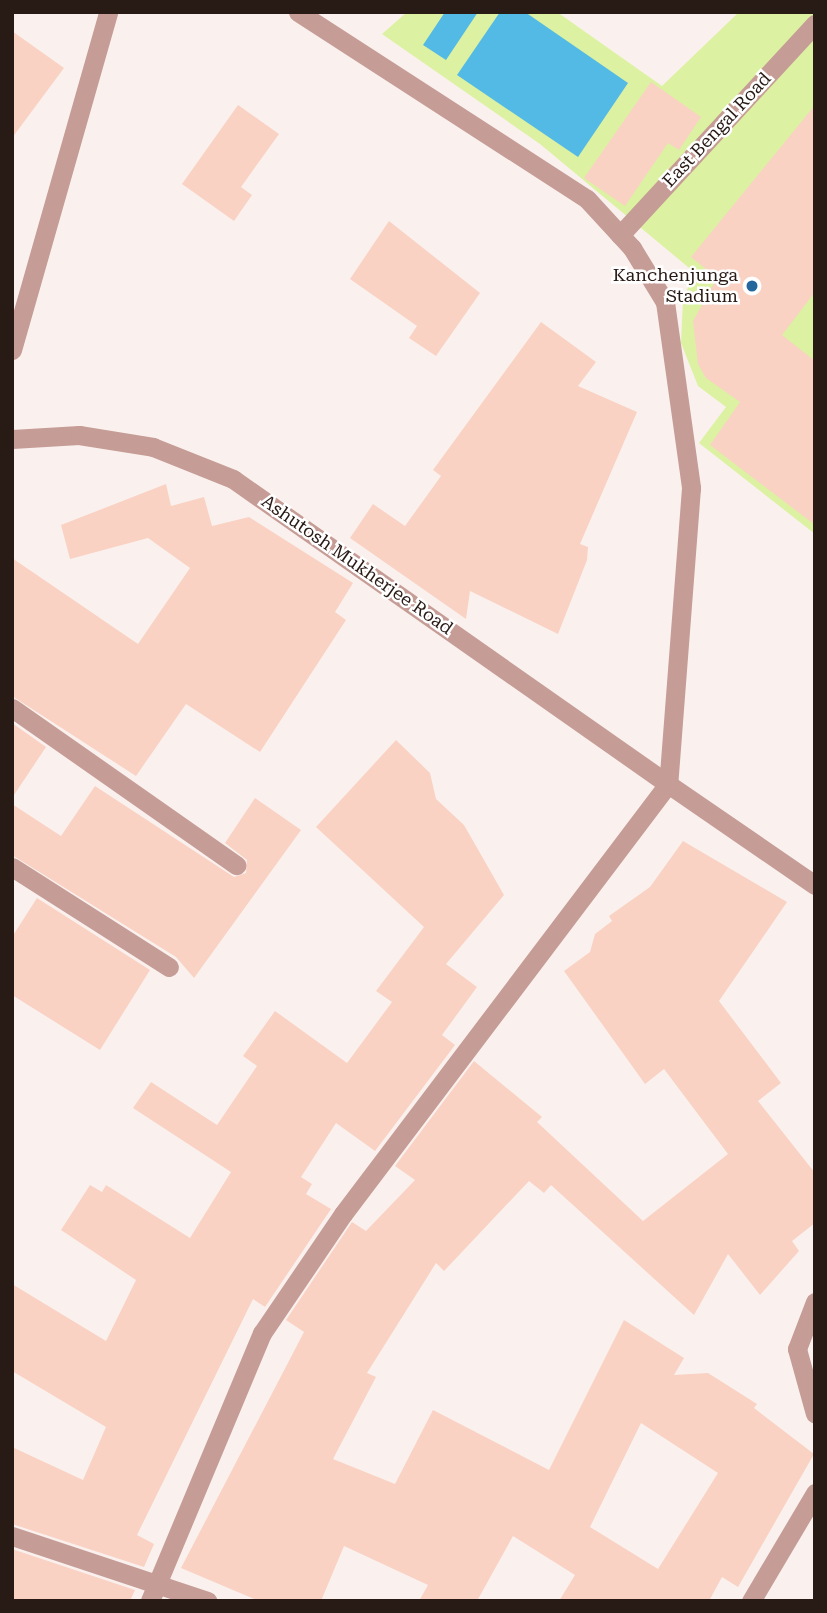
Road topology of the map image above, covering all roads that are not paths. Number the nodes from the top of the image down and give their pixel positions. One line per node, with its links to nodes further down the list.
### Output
1 (108, 12): 5 (street)
2 (298, 12): 4 (street)
3 (815, 24): 4 (street, East Bengal Road)
4 (620, 235): 8 (street)
5 (12, 350)
6 (12, 439): 8 (street, Ashutosh Mukherjee Road)
7 (12, 708): 9 (street)
8 (668, 784): 11 (street, Ashutosh Mukherjee Road); 17 (street)
9 (236, 865)
10 (12, 867): 12 (street)
11 (815, 886)
12 (169, 967)
13 (815, 1302): 14 (street)
14 (815, 1414)
15 (815, 1493): 19 (street)
16 (12, 1536): 17 (street)
17 (153, 1593): 18 (street)
18 (207, 1601)
19 (751, 1601)

